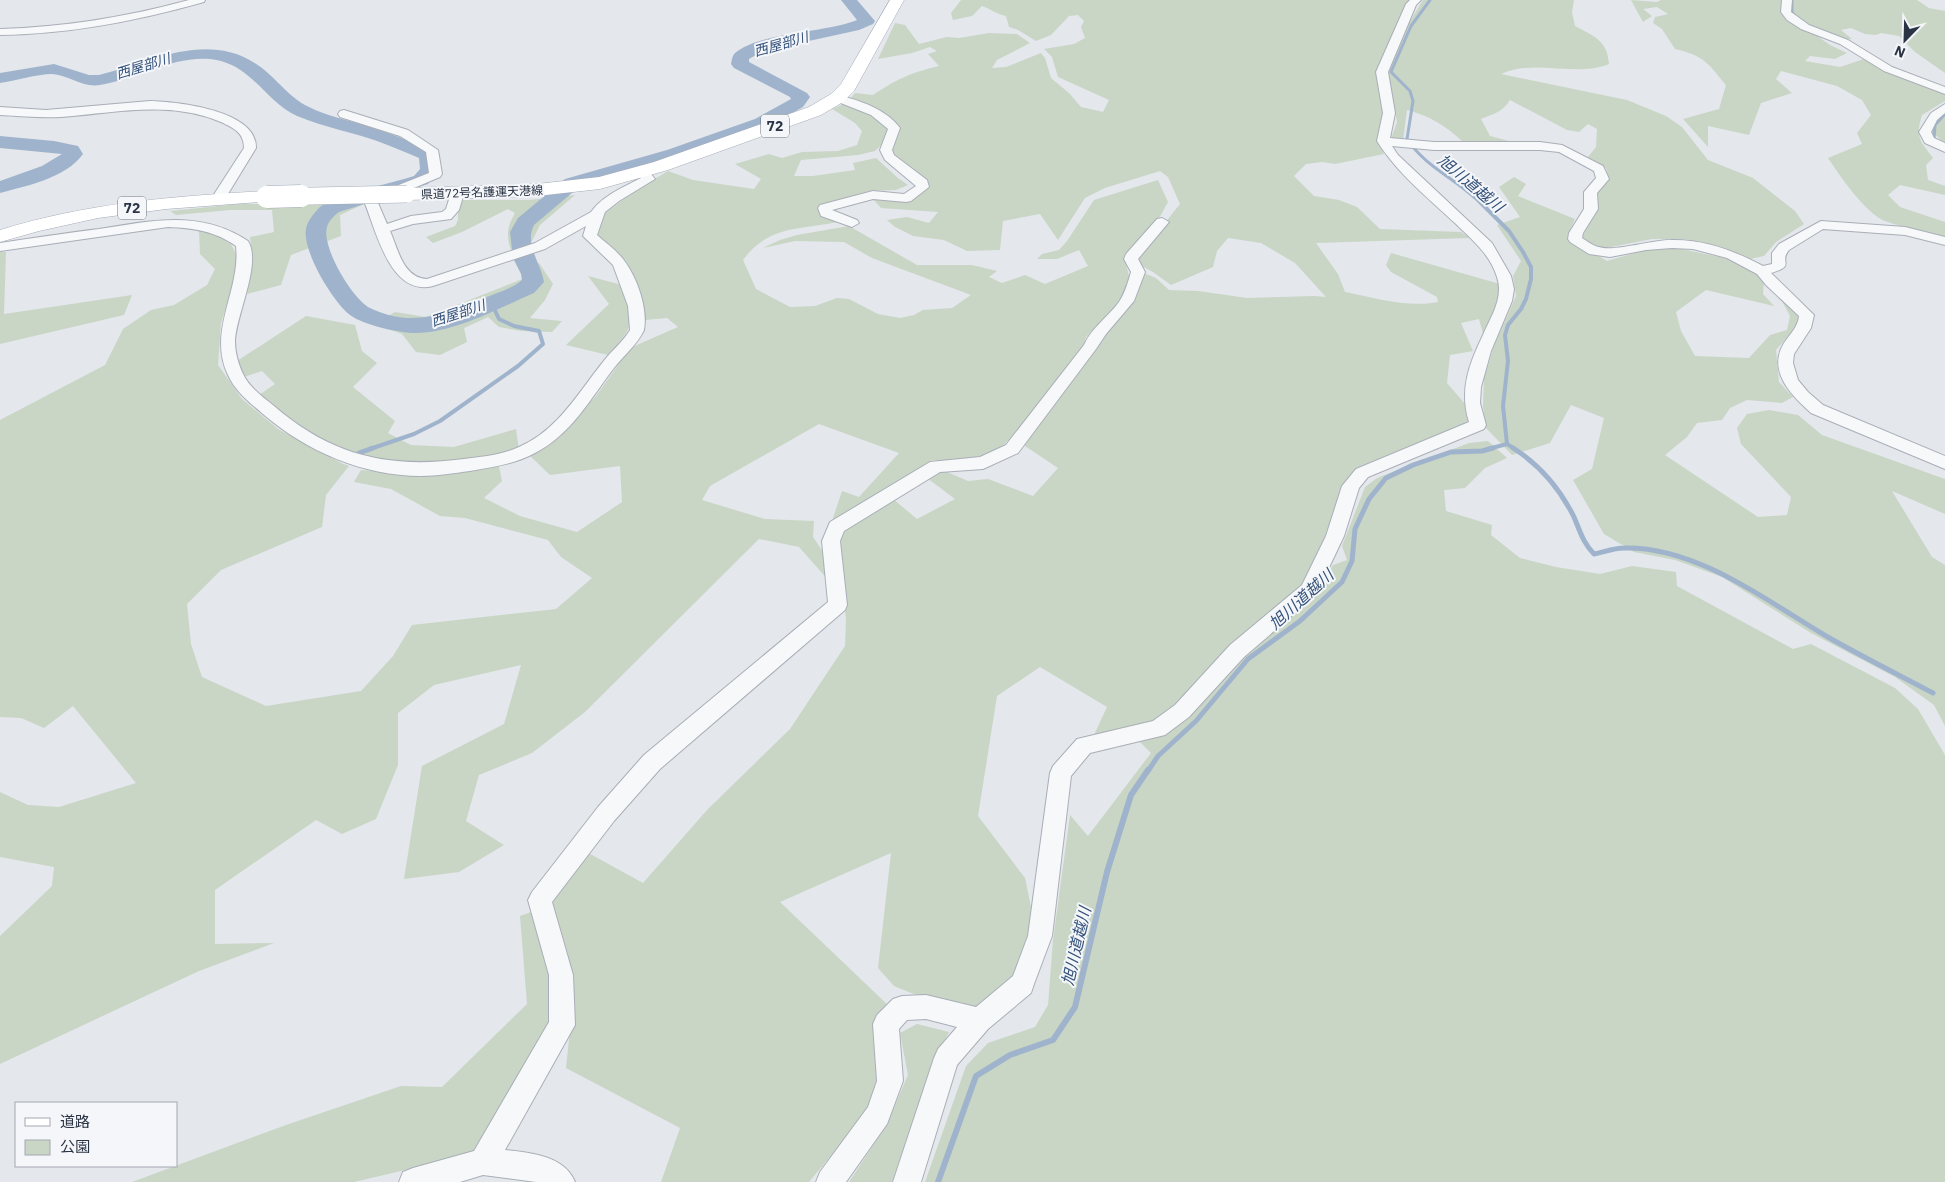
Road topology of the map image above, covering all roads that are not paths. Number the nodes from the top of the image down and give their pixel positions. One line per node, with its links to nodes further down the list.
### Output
1 (200, 0): 5 (street)
2 (897, 0): 7 (main road, 県道72号名護運天港線 / 72)
3 (1416, 0): 11 (street)
4 (1787, 0): 6 (street)
5 (0, 32)
6 (1945, 91)
7 (837, 98): 14 (main road, 県道72号名護運天港線 / 72); 19 (street)
8 (1945, 108): 13 (street)
9 (0, 110): 16 (street)
10 (344, 114): 20 (street)
11 (1392, 142): 12 (street); 26 (street)
12 (1418, 144): 24 (street)
13 (1945, 148)
14 (643, 172): 15 (main road, 県道72号名護運天港線 / 72); 17 (street)
15 (457, 193): 16 (main road, 県道72号名護運天港線 / 72, bridge); 20 (street)
16 (218, 199): 21 (main road, 県道72号名護運天港線 / 72)
17 (596, 214): 20 (street); 23 (street)
18 (1162, 222): 27 (street)
19 (852, 224)
20 (384, 229)
21 (0, 236)
22 (1945, 242): 24 (street)
23 (0, 247)
24 (1762, 271): 25 (street)
25 (1945, 463)
26 (979, 1020): 30 (street); 31 (street)
27 (483, 1162): 28 (street); 29 (street)
28 (414, 1182)
29 (561, 1182)
30 (830, 1182)
31 (906, 1182)

